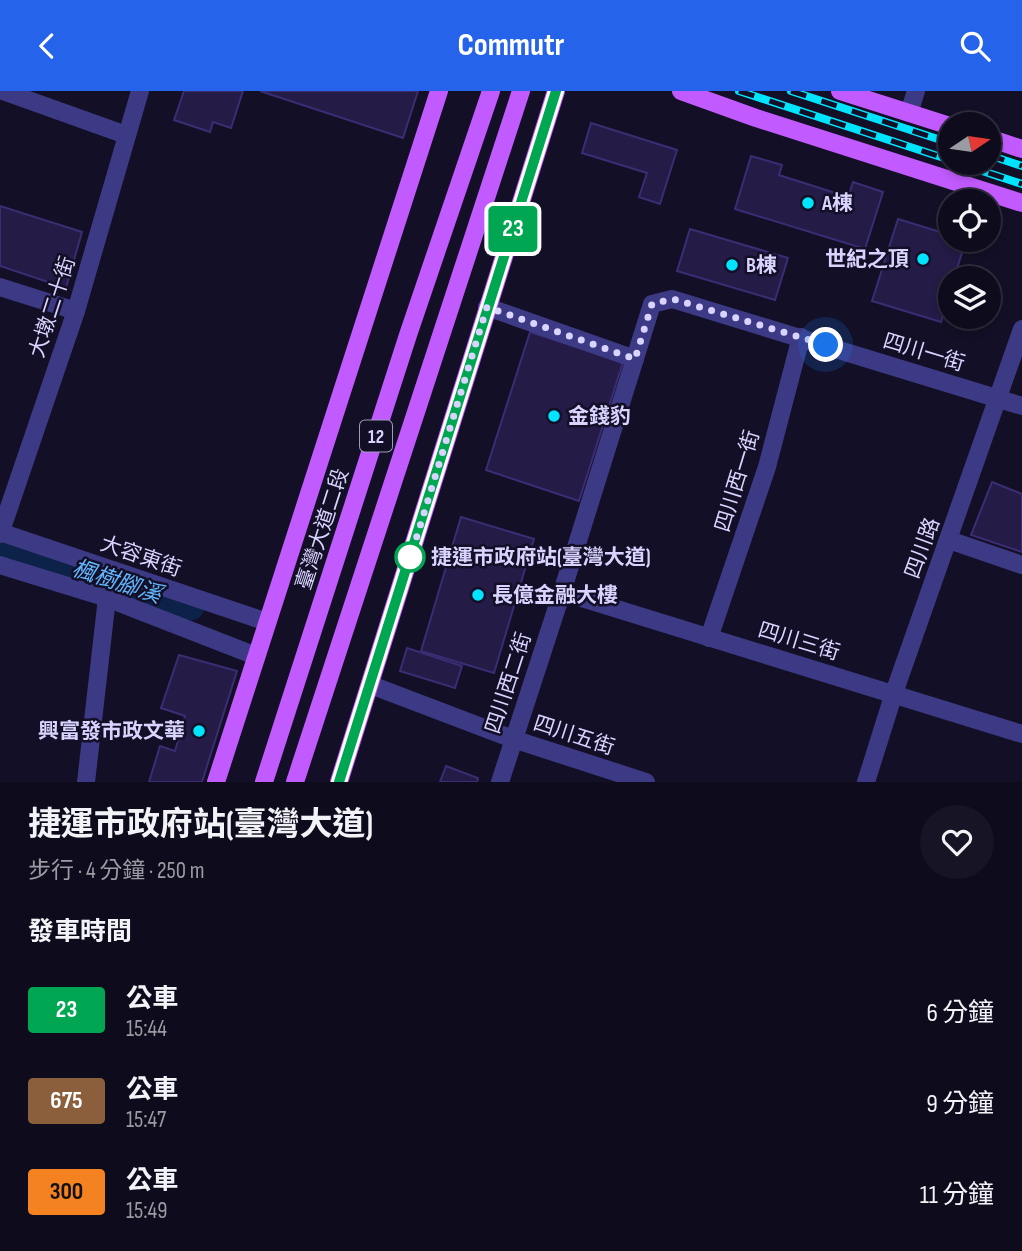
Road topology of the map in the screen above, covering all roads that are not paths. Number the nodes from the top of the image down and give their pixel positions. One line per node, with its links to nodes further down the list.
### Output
1 (3, 91): 12 (street)
2 (140, 91): 12 (street, 大墩二十街)
3 (439, 91): 32 (main road, 臺灣大道二段 / 12)
4 (491, 91): 41 (main road, 臺灣大道二段 / 12)
5 (521, 91): 42 (main road, 12)
6 (556, 91): 18 (main road)
7 (681, 91): 15 (main road)
8 (840, 91): 10 (main road)
9 (916, 91): 10 (street)
10 (909, 113): 11 (main road)
11 (938, 122)
12 (126, 135): 19 (street, 大墩二十街)
13 (1001, 142): 14 (main road)
14 (1022, 149)
15 (1022, 203)
16 (0, 287): 19 (street)
17 (652, 304): 21 (street, 四川一街); 22 (street, 四川西二街)
18 (487, 307): 22 (street); 35 (main road)
19 (76, 311): 25 (street, 大墩二十街)
20 (1022, 329): 23 (street, 四川路)
21 (801, 337): 23 (street, 四川一街); 33 (street, 四川西一街)
22 (635, 359): 30 (street, 四川西二街)
23 (998, 399): 24 (street, 四川一街); 27 (street, 四川路)
24 (1022, 406)
25 (3, 514): 26 (street, 大墩二十街)
26 (0, 533): 32 (street, 大容東街)
27 (949, 540): 29 (street); 36 (street, 四川路)
28 (0, 565): 31 (street)
29 (1022, 565)
30 (562, 592): 33 (street, 四川三街); 38 (street, 四川西二街)
31 (107, 598): 34 (street); 39 (street)
32 (267, 622): 34 (main road, 臺灣大道二段 / 12)
33 (709, 638): 36 (street, 四川三街)
34 (256, 656): 40 (main road, 臺灣大道二段 / 12)
35 (370, 685): 38 (street, 四川五街); 43 (main road)
36 (894, 693): 37 (street, 四川三街); 46 (street, 四川路)
37 (1022, 734)
38 (513, 739): 44 (street, 四川西二街); 45 (street, 四川五街)
39 (86, 782)
40 (216, 782)
41 (264, 782)
42 (295, 782)
43 (339, 782)
44 (500, 782)
45 (646, 782)
46 (866, 782)

